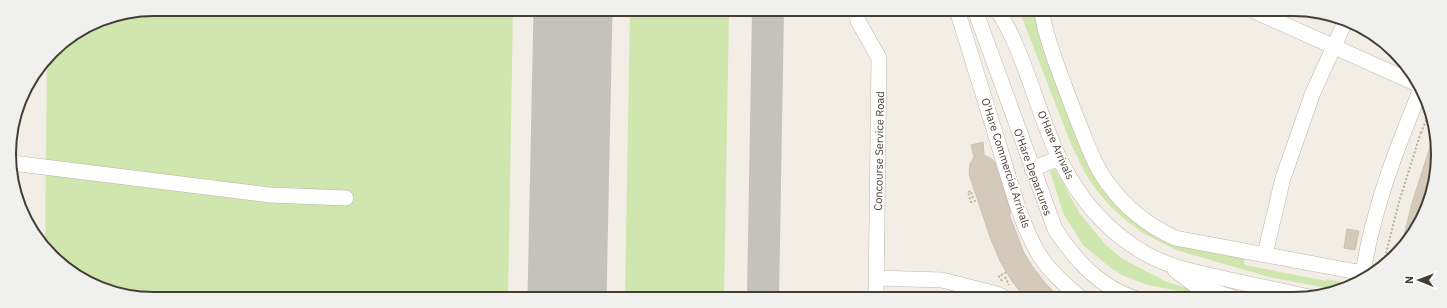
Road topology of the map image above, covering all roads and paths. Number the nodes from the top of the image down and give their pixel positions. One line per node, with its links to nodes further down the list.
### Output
1 (858, 16): 27 (street, Concourse Service Road)
2 (959, 16): 30 (street, O'Hare Commercial Arrivals)
3 (977, 16): 16 (street, O'Hare Departures)
4 (1001, 16): 9 (street, O'Hare Arrivals)
5 (1009, 16): 9 (street)
6 (1043, 16): 20 (street)
7 (1266, 16): 10 (street)
8 (1344, 26): 10 (street)
9 (1013, 40): 14 (street, O'Hare Arrivals)
10 (1334, 46): 11 (street); 20 (street)
11 (1410, 81)
12 (1418, 96): 23 (street)
13 (1426, 119): 21 (path)
14 (1059, 158): 16 (street); 22 (street, O'Hare Arrivals)
15 (16, 163): 17 (street)
16 (1032, 169): 31 (street, O'Hare Departures)
17 (346, 198)
18 (974, 198): 19 (path)
19 (978, 200)
20 (1265, 254): 25 (street)
21 (1385, 257)
22 (1168, 264): 32 (street); 33 (street, O'Hare Arrivals)
23 (1366, 271)
24 (1007, 272): 26 (path)
25 (1364, 273)
26 (999, 276)
27 (876, 278): 28 (street, Concourse Service Road); 29 (street)
28 (876, 292)
29 (989, 292)
30 (1073, 292)
31 (1123, 292)
32 (1217, 292)
33 (1287, 292)

